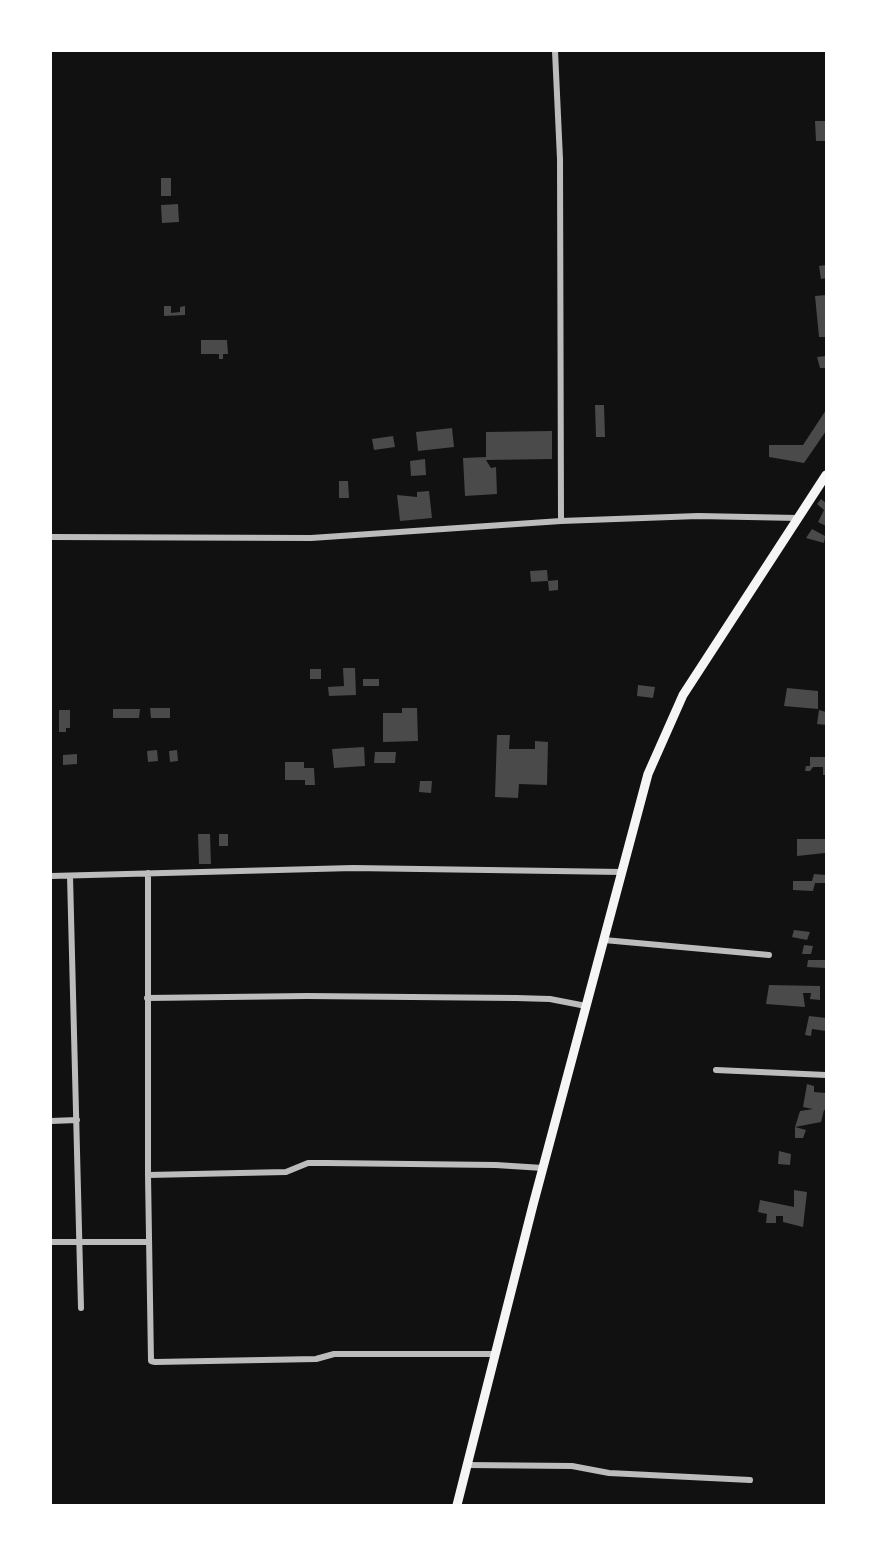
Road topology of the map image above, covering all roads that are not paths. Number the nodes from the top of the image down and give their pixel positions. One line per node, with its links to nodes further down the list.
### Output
1 (555, 51): 4 (street)
2 (826, 475): 3 (main road)
3 (798, 518): 4 (street); 6 (main road)
4 (561, 521): 5 (street)
5 (51, 537)
6 (622, 872): 7 (street); 10 (main road)
7 (148, 873): 9 (street); 12 (street)
8 (51, 876): 9 (street)
9 (70, 876): 16 (street)
10 (604, 940): 11 (street); 13 (main road)
11 (769, 955)
12 (147, 998): 13 (street); 19 (street)
13 (586, 1006): 18 (main road)
14 (716, 1070): 15 (street)
15 (826, 1075)
16 (77, 1120): 17 (street); 21 (street)
17 (51, 1121)
18 (542, 1168): 19 (street); 24 (main road)
19 (148, 1175): 22 (street)
20 (51, 1242): 21 (street)
21 (80, 1242): 22 (street); 23 (street)
22 (149, 1242): 24 (street)
23 (81, 1308)
24 (495, 1354): 25 (main road)
25 (467, 1465): 26 (street); 27 (main road)
26 (750, 1480)
27 (457, 1505)

